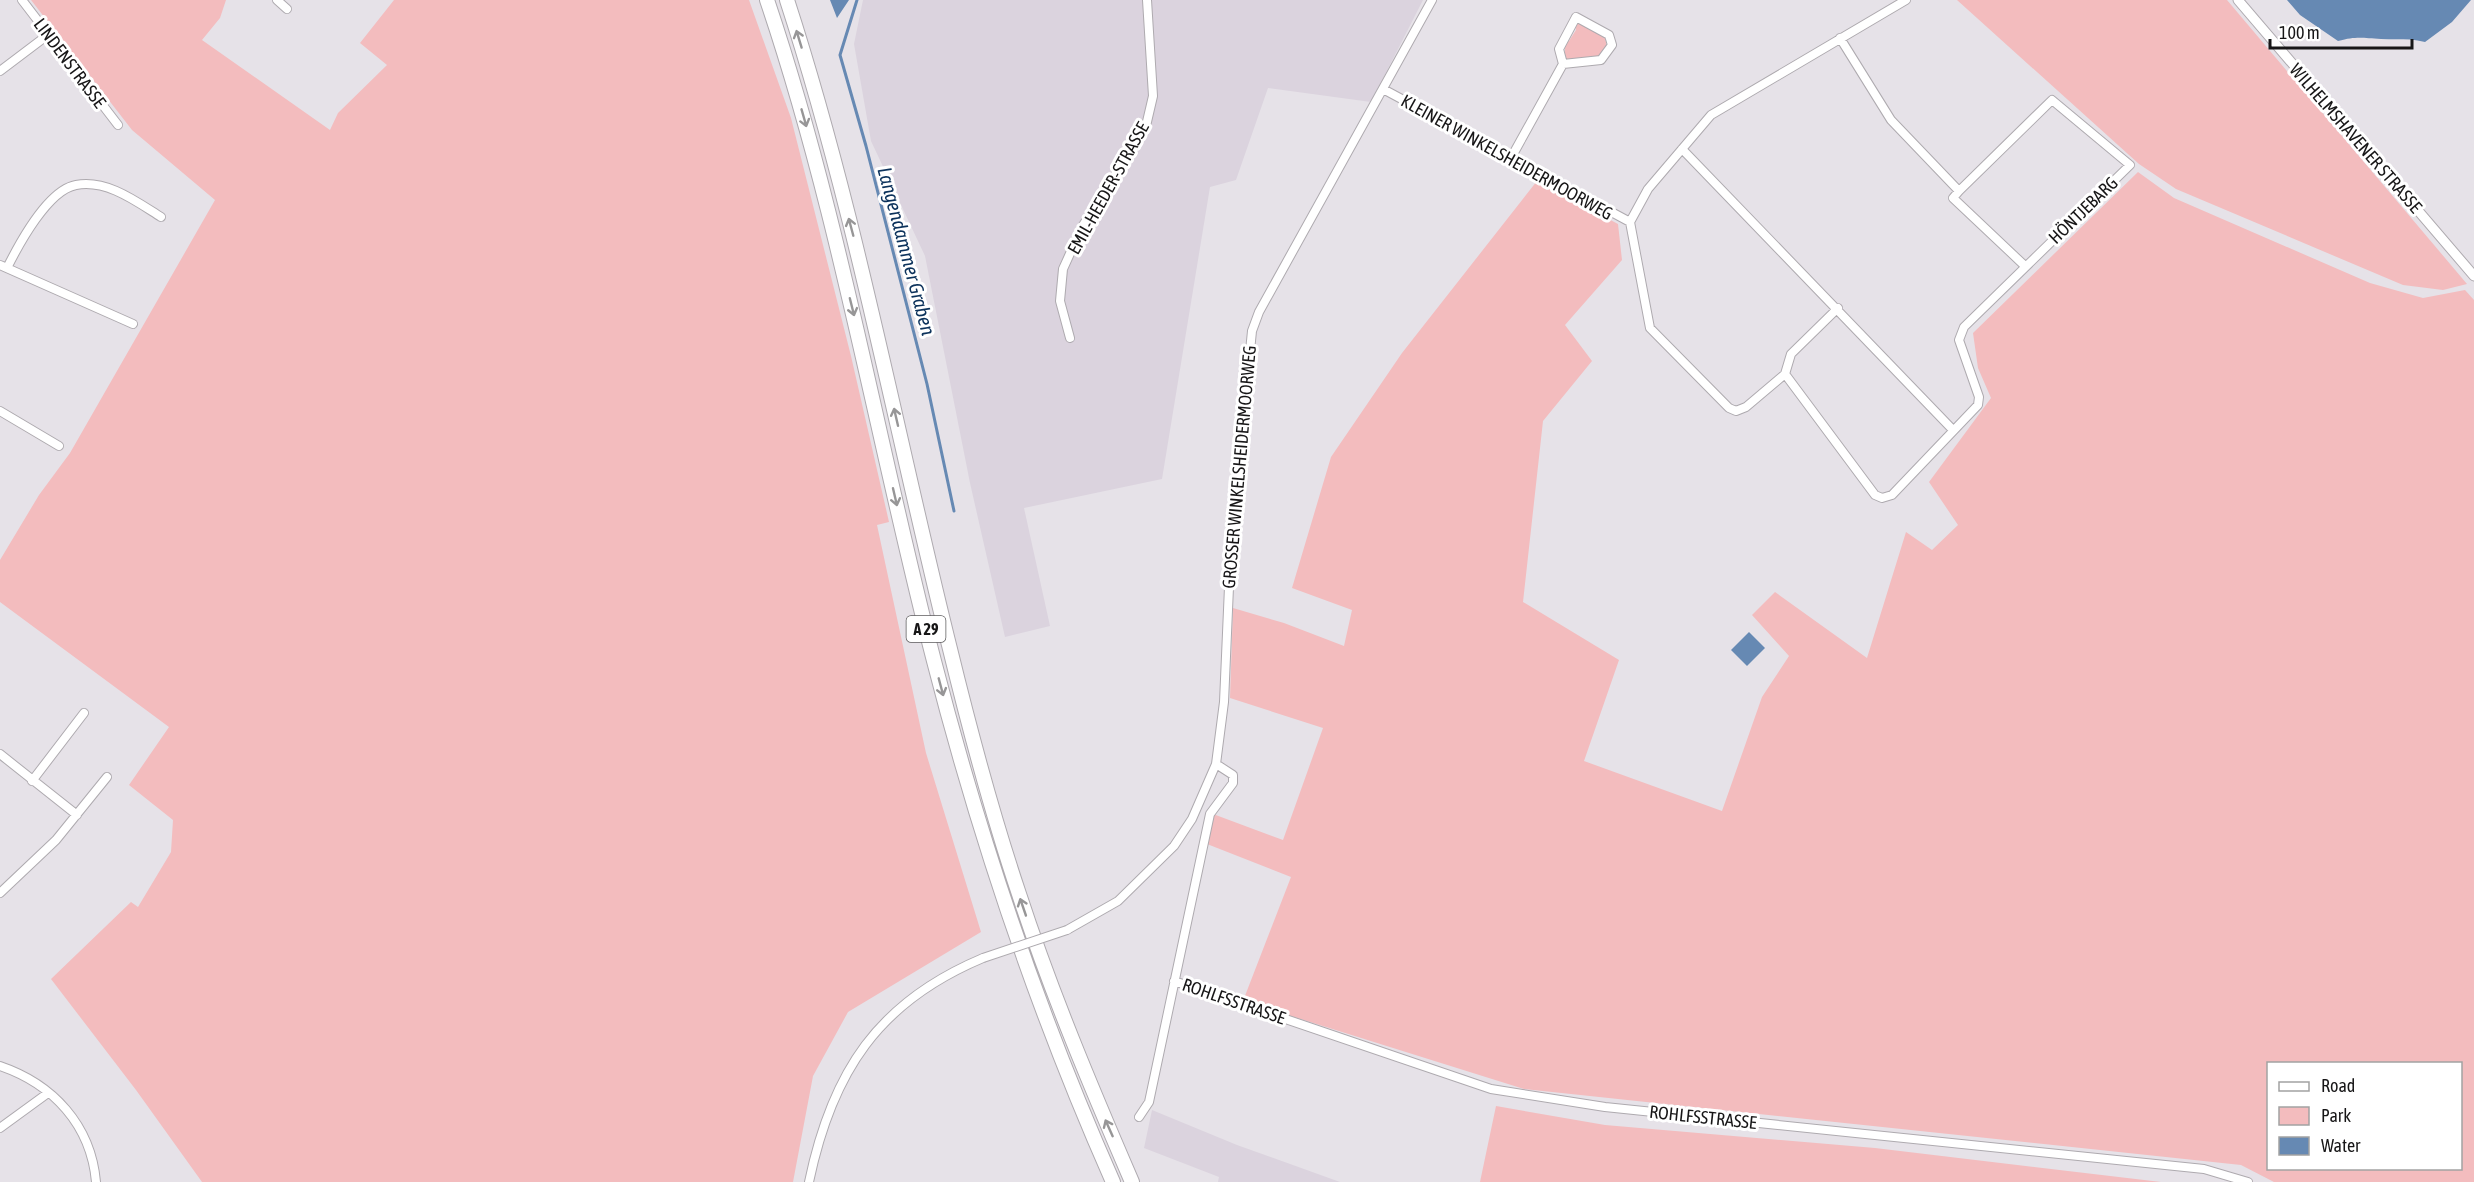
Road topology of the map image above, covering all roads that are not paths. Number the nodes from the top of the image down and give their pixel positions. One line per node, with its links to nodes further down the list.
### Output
1 (22, 0): 10 (street, LINDENSTRASSE)
2 (277, 0): 9 (street)
3 (767, 0): 45 (highway, A 29, one-way to 45)
4 (787, 0): 46 (highway, A 29, one-way to 4)
5 (1147, 0): 26 (street, EMIL-HEEDER-STRASSE)
6 (1432, 0): 14 (street, GROSSER WINKELSHEIDERMOORWEG)
7 (1906, 0): 11 (street, KLEINER WINKELSHEIDERMOORWEG)
8 (2238, 0): 23 (street, WILHELMSHAVENER STRASSE)
9 (287, 9)
10 (49, 34): 13 (street); 15 (street, LINDENSTRASSE)
11 (1840, 38): 16 (street, KLEINER WINKELSHEIDERMOORWEG); 18 (street)
12 (1563, 64): 12 (street); 17 (street)
13 (0, 71)
14 (1383, 89): 17 (street, KLEINER WINKELSHEIDERMOORWEG); 33 (street, GROSSER WINKELSHEIDERMOORWEG)
15 (118, 125)
16 (1682, 149): 20 (street, KLEINER WINKELSHEIDERMOORWEG); 24 (street)
17 (1511, 158): 20 (street, KLEINER WINKELSHEIDERMOORWEG)
18 (1959, 191): 22 (street); 22 (street, HÖNTJEBARG)
19 (161, 217): 21 (street)
20 (1630, 222): 27 (street)
21 (3, 266): 25 (street)
22 (2025, 266): 29 (street, HÖNTJEBARG)
23 (2474, 276)
24 (1838, 308): 27 (street); 29 (street)
25 (133, 324)
26 (1070, 338)
27 (1785, 375): 29 (street, HÖNTJEBARG)
28 (0, 411): 30 (street)
29 (1953, 430)
30 (59, 446)
31 (84, 713): 35 (street)
32 (0, 754): 35 (street)
33 (1216, 764): 38 (street); 44 (street, GROSSER WINKELSHEIDERMOORWEG, bridge)
34 (107, 777): 36 (street)
35 (32, 781): 36 (street)
36 (77, 815): 37 (street)
37 (0, 893)
38 (1174, 981): 41 (street); 47 (street, ROHLFSSTRASSE)
39 (0, 1066): 40 (street)
40 (48, 1093): 42 (street); 43 (street)
41 (1139, 1117)
42 (0, 1128)
43 (96, 1182)
44 (809, 1182)
45 (1113, 1182)
46 (1132, 1182)
47 (2248, 1182)

